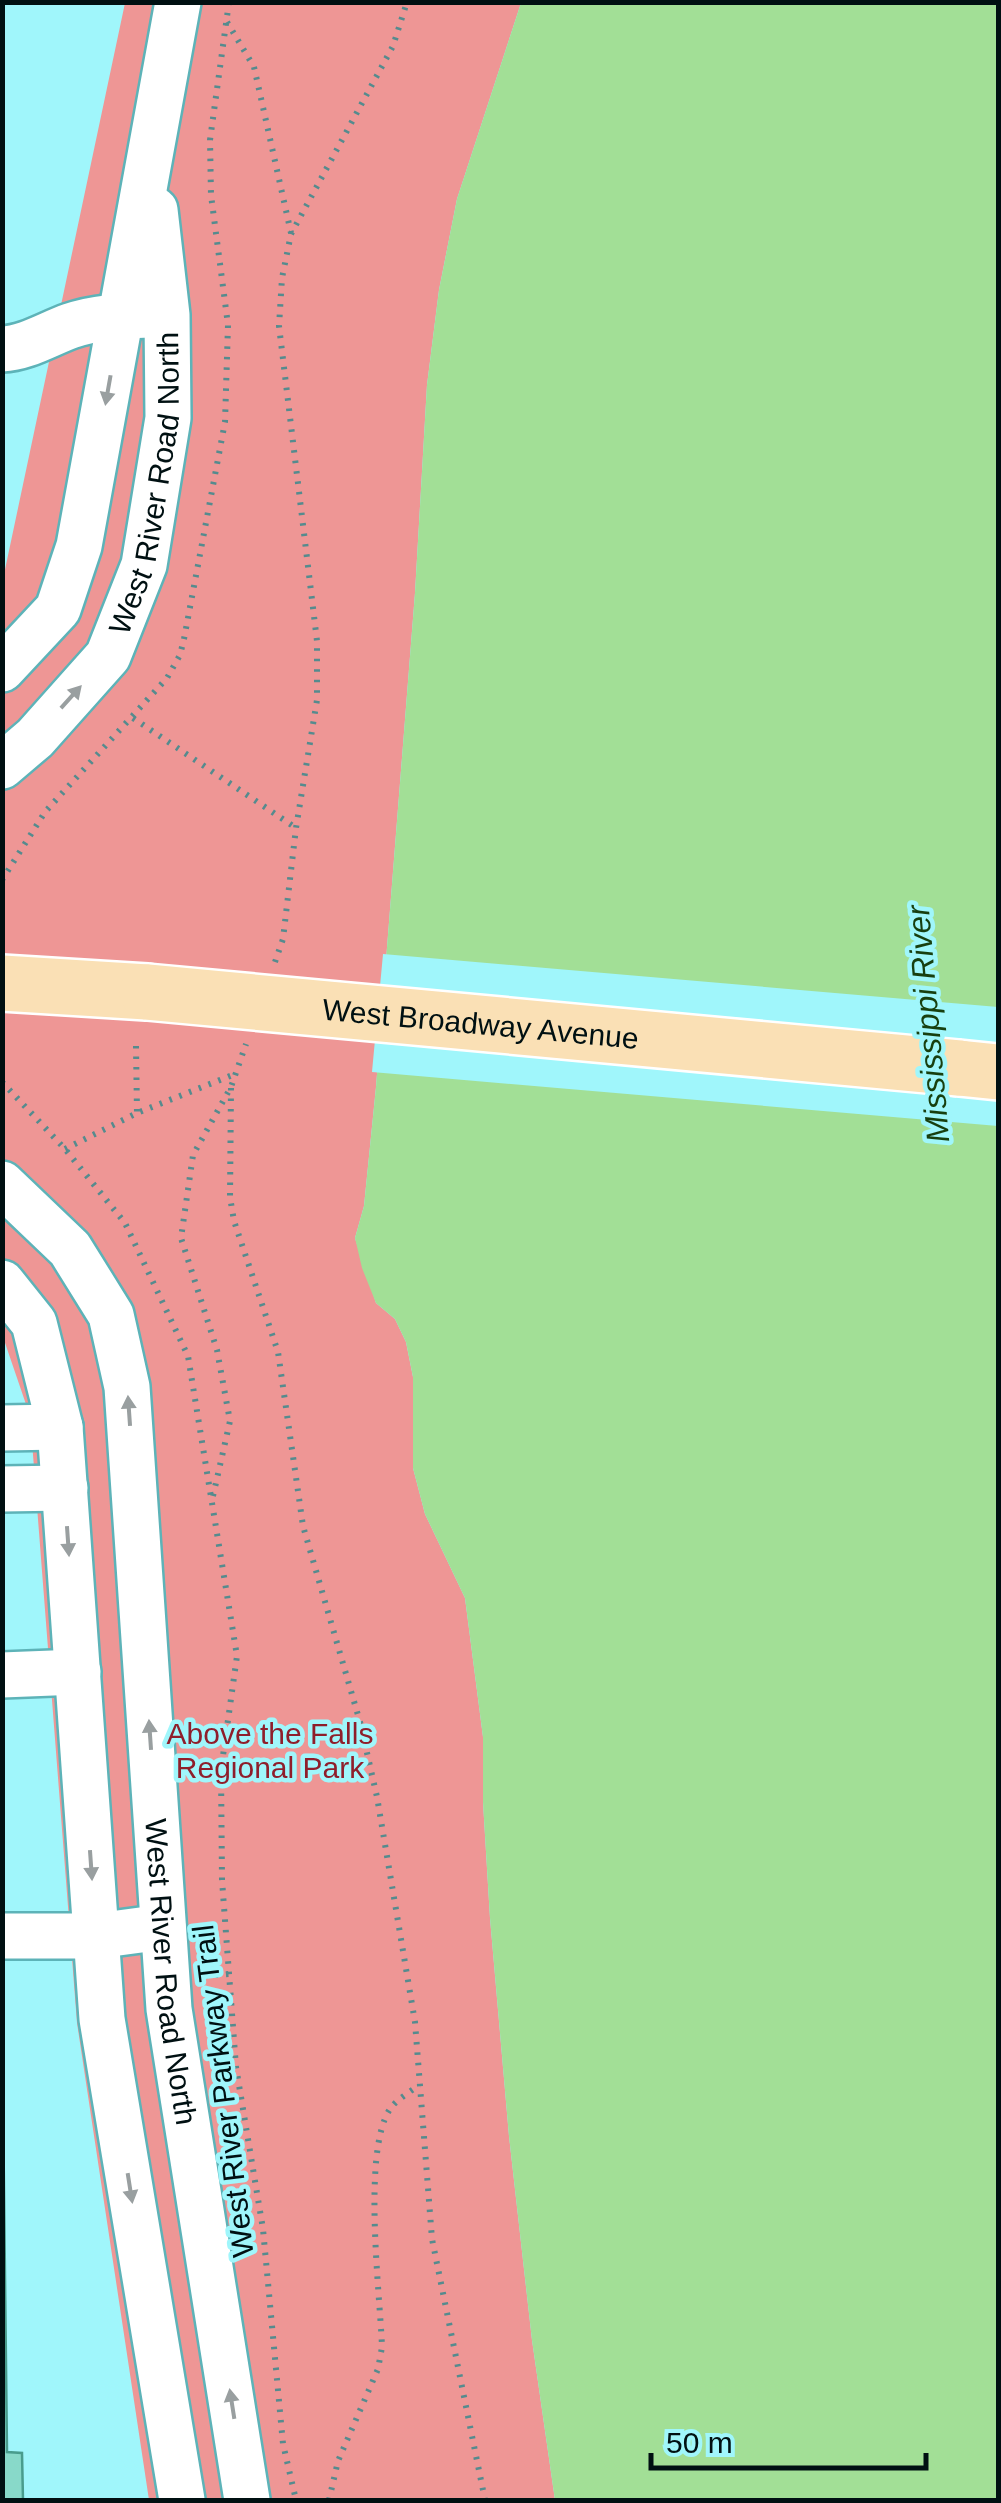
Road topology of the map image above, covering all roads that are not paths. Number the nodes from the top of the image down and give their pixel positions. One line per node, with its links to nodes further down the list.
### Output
1 (178, 2): 2 (street, West River Road North)
2 (148, 156): 3 (street, West River Road North); 4 (street, West River Road North)
3 (166, 315): 4 (street); 7 (street, West River Road North, one-way to 3)
4 (122, 316): 5 (street); 6 (street, West River Road North, one-way to 6)
5 (2, 349)
6 (2, 669)
7 (2, 766)
8 (2, 982): 9 (main road, West Broadway Avenue, bridge)
9 (979, 1070)
10 (2, 1184): 18 (street, West River Road North, one-way to 10)
11 (2, 1283): 12 (street)
12 (60, 1427): 13 (street); 14 (street)
13 (2, 1428)
14 (65, 1488): 15 (street); 16 (street, one-way to 16)
15 (2, 1489)
16 (78, 1672): 17 (street); 20 (street, one-way to 20)
17 (2, 1675)
18 (163, 1928): 20 (street); 22 (street, West River Road North, one-way to 18)
19 (2, 1936): 20 (street)
20 (96, 1936): 21 (street, one-way to 21)
21 (182, 2500)
22 (247, 2500)

